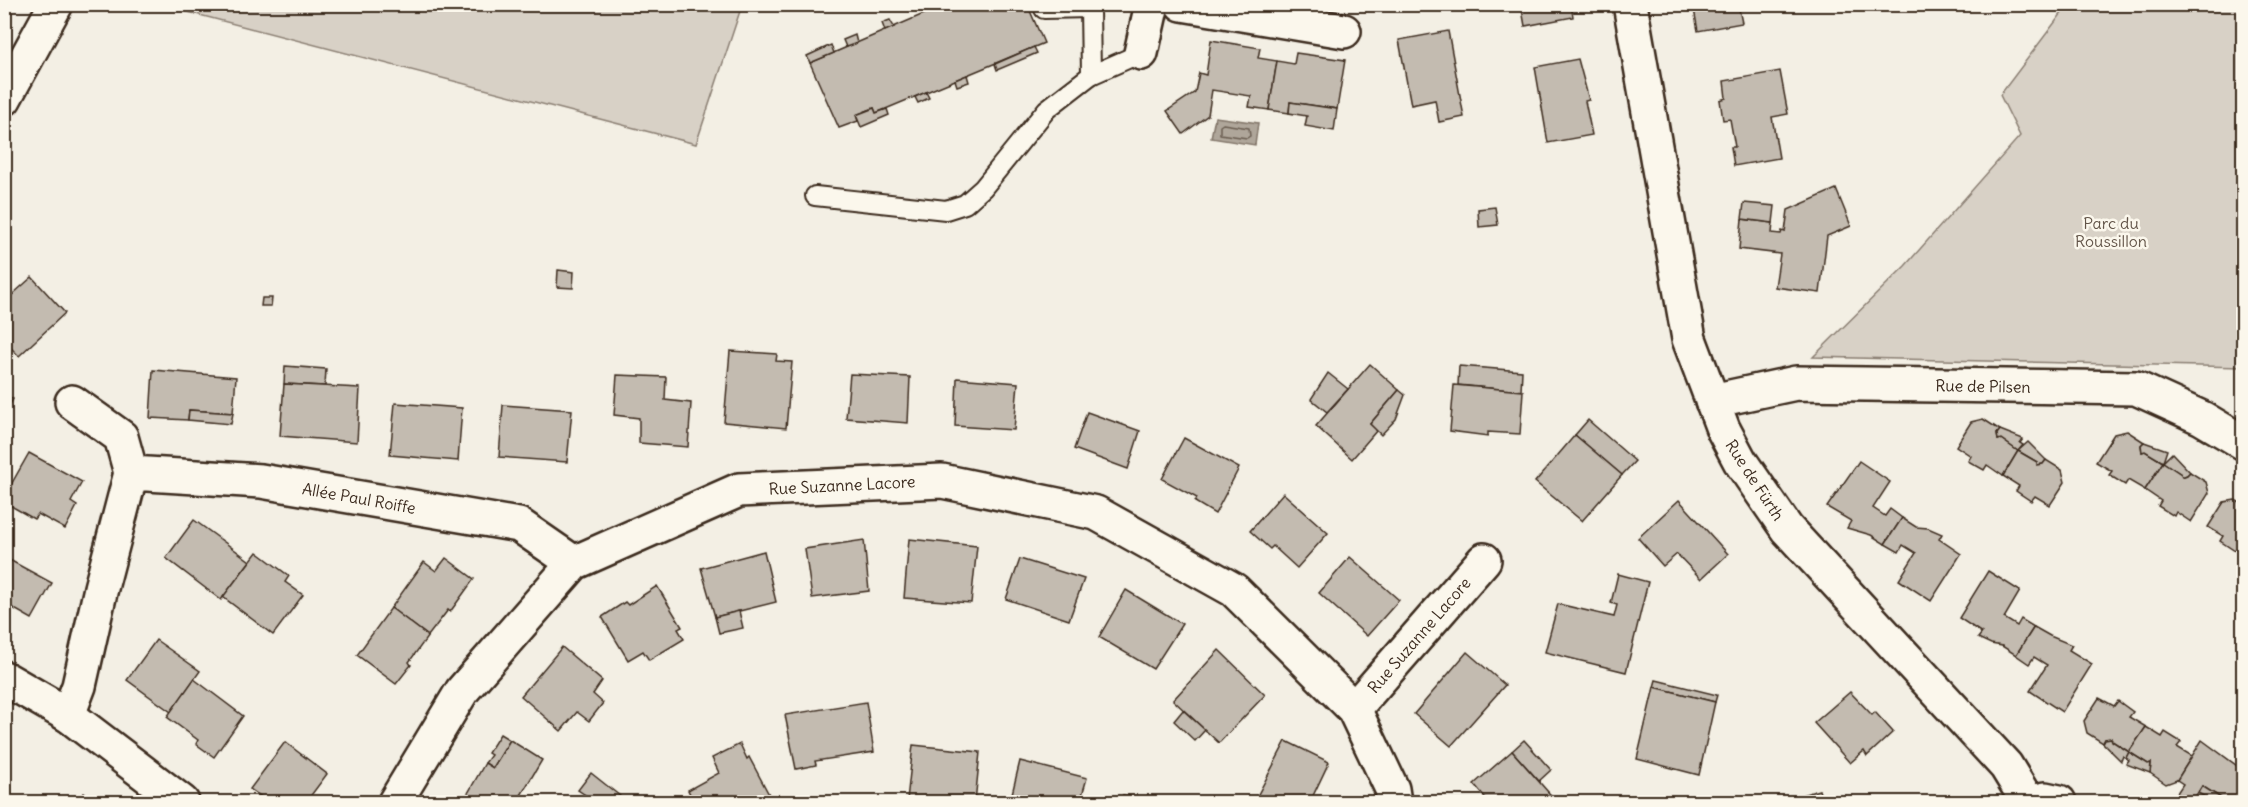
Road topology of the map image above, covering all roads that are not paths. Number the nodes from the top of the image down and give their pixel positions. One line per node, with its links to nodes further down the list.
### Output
1 (56, 4): 9 (street)
2 (1152, 4): 7 (street)
3 (1182, 4): 6 (street)
4 (1630, 4): 11 (street, Rue de Fürth)
5 (1044, 9): 8 (lane)
6 (1344, 31)
7 (1141, 53): 8 (lane)
8 (1091, 75): 10 (lane)
9 (5, 95)
10 (815, 196)
11 (1712, 401): 13 (street, Rue de Pilsen); 23 (street, Rue de Fürth)
12 (72, 402): 14 (street)
13 (2244, 443)
14 (131, 473): 16 (street, Allée Paul Roiffe); 19 (street)
15 (1484, 560): 18 (street, Rue Suzanne Lacore)
16 (574, 563): 18 (street, Rue Suzanne Lacore); 21 (street, Rue Suzanne Lacore)
17 (4, 678): 19 (street)
18 (1354, 709): 22 (street, Rue Suzanne Lacore)
19 (68, 715): 20 (street)
20 (182, 802)
21 (395, 802)
22 (1394, 802)
23 (2028, 802)
24 (2033, 802): 25 (street)
25 (2059, 802)

